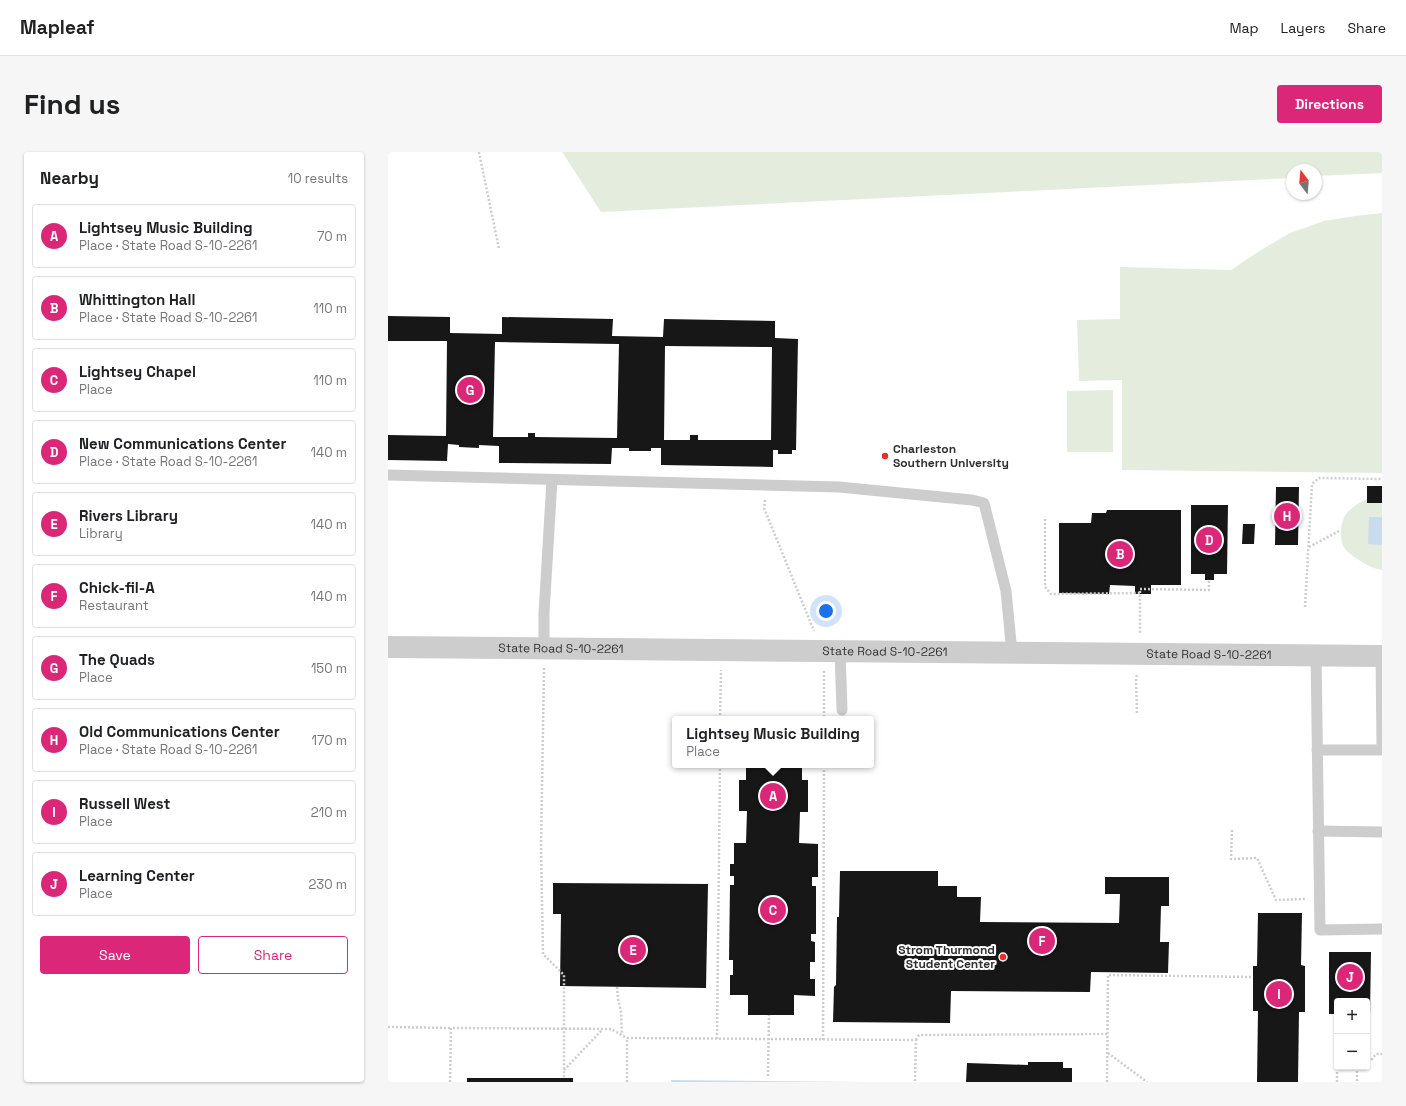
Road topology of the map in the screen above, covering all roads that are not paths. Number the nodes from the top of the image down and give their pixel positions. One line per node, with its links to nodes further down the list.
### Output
1 (388, 475): 2 (lane)
2 (552, 480): 4 (lane); 6 (lane)
3 (388, 647): 4 (street, State Road S-10-2261)
4 (544, 649): 5 (street, State Road S-10-2261)
5 (840, 651): 6 (street, State Road S-10-2261); 9 (lane)
6 (1012, 653): 7 (street, State Road S-10-2261)
7 (1316, 655): 8 (street, State Road S-10-2261); 12 (lane)
8 (1381, 656): 10 (lane)
9 (842, 710)
10 (1382, 713): 11 (lane)
11 (1382, 746)
12 (1317, 750): 13 (lane); 14 (lane)
13 (1382, 750)
14 (1318, 831): 15 (lane); 16 (lane)
15 (1382, 832)
16 (1382, 929)

